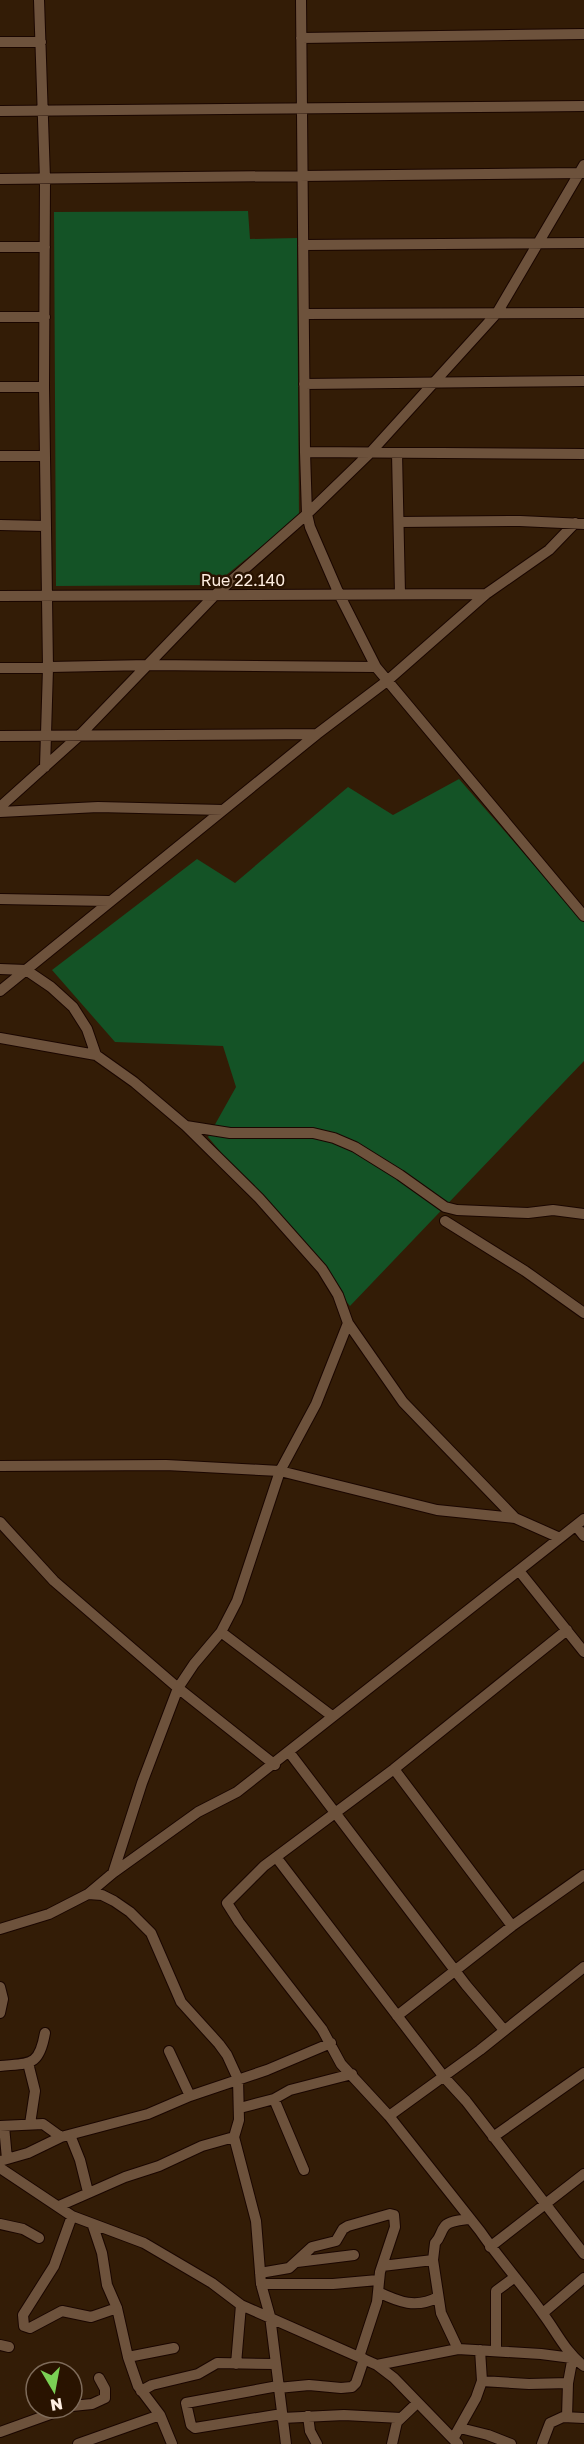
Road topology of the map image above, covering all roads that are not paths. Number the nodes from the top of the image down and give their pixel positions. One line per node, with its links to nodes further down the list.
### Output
1 (39, 0): 6 (street)
2 (301, 0): 4 (street)
3 (584, 34): 4 (street)
4 (301, 38): 8 (street)
5 (0, 42): 6 (street)
6 (41, 42): 10 (street)
7 (584, 106): 8 (street)
8 (302, 109): 10 (street); 12 (street)
9 (0, 111): 10 (street)
10 (43, 112): 14 (street)
11 (583, 170): 12 (street); 16 (street)
12 (302, 177): 14 (street); 17 (street)
13 (0, 179): 14 (street)
14 (45, 179): 19 (street)
15 (584, 243): 16 (street)
16 (539, 244): 17 (street); 20 (street)
17 (303, 245): 22 (street)
18 (0, 247): 19 (street)
19 (45, 247): 24 (street)
20 (497, 313): 21 (street); 22 (street); 26 (street)
21 (584, 313)
22 (304, 314): 27 (street)
23 (0, 317): 24 (street)
24 (45, 317): 29 (street)
25 (584, 381): 26 (street)
26 (434, 383): 27 (street); 31 (street)
27 (304, 384): 30 (street)
28 (0, 387): 29 (street)
29 (44, 387): 35 (street)
30 (305, 452): 31 (street); 36 (street)
31 (370, 453): 32 (street); 36 (street)
32 (398, 453): 33 (street); 37 (street)
33 (584, 454)
34 (0, 456): 35 (street)
35 (44, 456): 40 (street)
36 (307, 514): 41 (street); 44 (street)
37 (399, 522): 38 (street); 42 (street)
38 (579, 523): 43 (street)
39 (0, 525): 40 (street)
40 (45, 525): 46 (street)
41 (339, 594): 42 (street, Rue 22.140); 44 (street, Rue 22.140); 48 (street)
42 (400, 594): 43 (street, Rue 22.140)
43 (486, 594): 51 (street)
44 (215, 595): 46 (street, Rue 22.140); 47 (street)
45 (0, 596): 46 (street, Rue 22.140)
46 (46, 597): 50 (street)
47 (148, 665): 48 (street); 50 (street); 53 (street)
48 (376, 667): 51 (street)
49 (0, 668): 50 (street)
50 (48, 668): 55 (street)
51 (387, 681): 52 (street); 62 (street)
52 (317, 734): 53 (street); 58 (street)
53 (80, 735): 55 (street); 56 (street)
54 (0, 736): 55 (street)
55 (46, 736): 56 (street)
56 (45, 767): 57 (street)
57 (0, 807)
58 (223, 810): 59 (street); 61 (street)
59 (0, 812)
60 (0, 898): 61 (street)
61 (109, 901): 64 (street)
62 (584, 916)
63 (0, 969): 64 (street)
64 (26, 970): 65 (street); 67 (street)
65 (0, 991)
66 (0, 1038): 67 (street)
67 (96, 1055): 68 (street)
68 (186, 1126): 69 (street); 72 (street)
69 (584, 1214)
70 (445, 1221): 71 (street)
71 (584, 1313)
72 (348, 1323): 74 (street); 75 (street)
73 (0, 1466): 74 (street)
74 (280, 1471): 75 (street); 82 (street)
75 (515, 1518): 79 (street)
76 (0, 1522): 84 (street)
77 (580, 1522): 78 (street); 79 (street)
78 (584, 1536)
79 (560, 1538): 80 (street)
80 (520, 1572): 81 (street); 85 (street)
81 (567, 1630): 83 (street); 88 (street)
82 (221, 1632): 84 (street); 85 (street)
83 (584, 1652)
84 (178, 1688): 87 (street); 91 (street)
85 (332, 1716): 86 (street)
86 (289, 1752): 87 (street); 89 (street)
87 (274, 1765): 91 (street)
88 (394, 1769): 89 (street); 94 (street)
89 (337, 1812): 90 (street); 97 (street)
90 (276, 1857): 100 (street); 103 (street)
91 (112, 1873): 93 (street)
92 (584, 1875): 94 (street)
93 (88, 1894): 95 (street); 110 (street)
94 (512, 1926): 97 (street)
95 (0, 1929)
96 (584, 1967): 101 (street)
97 (456, 1970): 100 (street); 101 (street)
98 (0, 1987): 99 (street)
99 (0, 2013)
100 (397, 2016): 109 (street)
101 (504, 2031): 109 (street)
102 (45, 2033): 105 (street)
103 (331, 2043): 108 (street); 110 (street)
104 (169, 2051): 111 (street)
105 (28, 2063): 106 (street); 115 (street)
106 (0, 2066)
107 (584, 2073): 119 (street)
108 (352, 2074): 112 (street); 114 (street)
109 (444, 2077): 114 (street); 119 (street)
110 (238, 2079): 111 (street); 113 (street)
111 (190, 2096): 117 (street)
112 (274, 2099): 113 (street); 122 (street)
113 (240, 2108): 118 (street)
114 (389, 2116): 128 (street)
115 (30, 2124): 116 (street); 117 (street)
116 (2, 2126): 120 (street)
117 (66, 2136): 120 (street); 124 (street)
118 (234, 2137): 124 (street); 139 (street)
119 (493, 2137): 125 (street)
120 (4, 2160)
121 (0, 2168): 126 (street)
122 (304, 2169)
123 (584, 2174): 125 (street)
124 (88, 2192): 126 (street)
125 (546, 2205): 132 (street); 133 (street)
126 (59, 2206): 127 (street)
127 (72, 2216): 130 (street); 144 (street)
128 (469, 2218): 132 (street); 135 (street)
129 (0, 2224): 131 (street)
130 (93, 2226): 143 (street); 144 (street)
131 (39, 2238)
132 (490, 2247): 138 (street)
133 (584, 2254)
134 (354, 2255): 136 (street)
135 (433, 2260): 137 (street); 142 (street)
136 (297, 2262): 137 (street); 139 (street)
137 (382, 2265): 141 (street)
138 (515, 2277): 145 (street); 150 (street)
139 (261, 2278): 141 (street); 146 (street)
140 (584, 2278): 145 (street)
141 (378, 2286): 142 (street); 153 (street)
142 (438, 2297): 148 (street)
143 (241, 2305): 146 (street); 154 (street)
144 (117, 2308): 151 (street)
145 (543, 2313): 152 (street)
146 (270, 2316): 153 (street); 155 (street)
147 (174, 2348): 151 (street)
148 (458, 2349): 149 (street); 156 (street)
149 (480, 2350): 150 (street); 159 (street)
150 (496, 2351): 152 (street)
151 (128, 2357): 162 (street)
152 (573, 2357): 157 (street); 160 (street)
153 (362, 2358): 156 (street); 161 (street)
154 (236, 2364): 155 (street); 162 (street)
155 (275, 2364): 161 (street)
156 (377, 2365): 163 (street)
157 (584, 2366)
158 (99, 2378): 164 (street)
159 (482, 2381): 160 (street); 172 (street)
160 (568, 2383): 168 (street)
161 (278, 2387): 166 (street); 166 (street)
162 (141, 2391): 165 (street)
163 (417, 2403): 169 (street); 174 (street)
164 (84, 2405)
165 (160, 2415): 175 (street); 176 (street)
166 (282, 2416): 167 (street); 177 (street)
167 (308, 2416): 169 (street); 178 (street)
168 (567, 2417): 170 (street); 181 (street)
169 (400, 2418): 179 (street)
170 (584, 2418)
171 (34, 2420): 173 (street)
172 (460, 2428): 174 (street); 180 (street)
173 (0, 2432)
174 (456, 2443)
175 (78, 2444)
176 (172, 2444)
177 (286, 2444)
178 (317, 2444)
179 (392, 2444)
180 (511, 2444)
181 (542, 2444)

